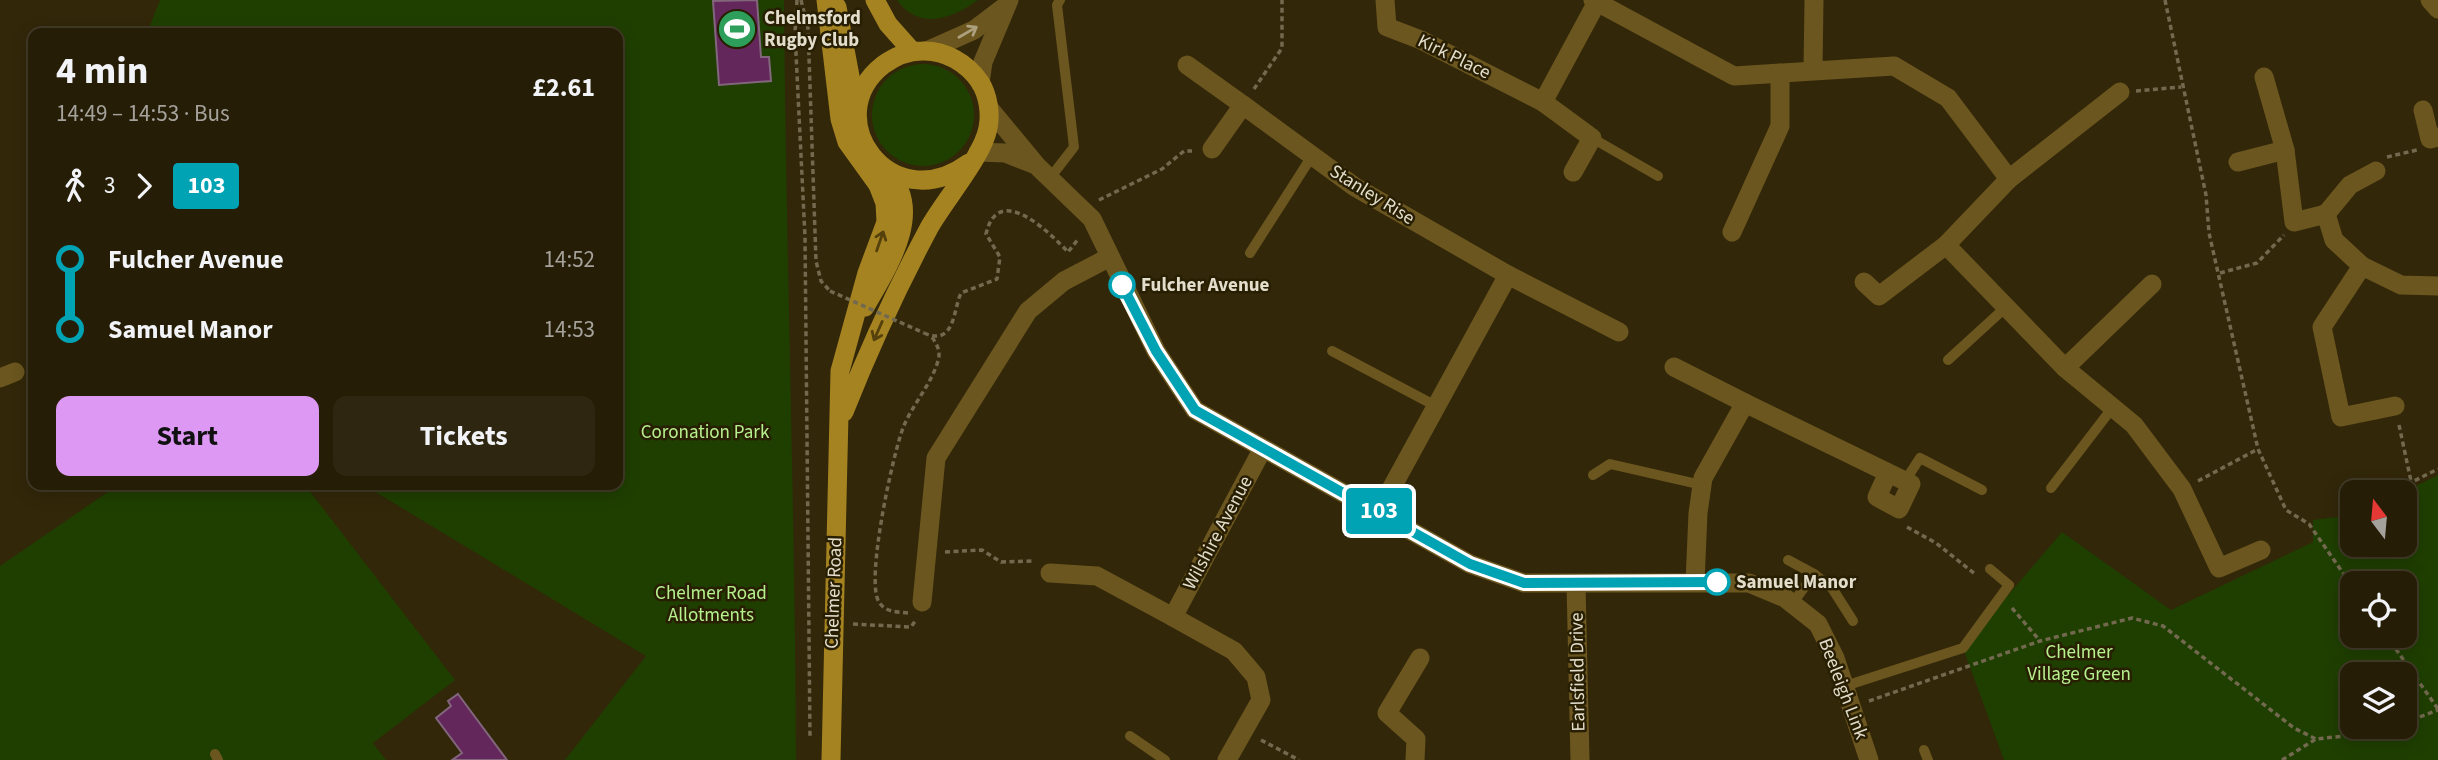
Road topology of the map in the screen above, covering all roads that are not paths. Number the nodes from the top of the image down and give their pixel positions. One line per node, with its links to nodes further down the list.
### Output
1 (826, 0): 47 (main road, Chelmer Road, one-way to 1)
2 (835, 0): 22 (main road, Chelmer Road)
3 (875, 0): 11 (main road)
4 (1060, 0): 31 (lane)
5 (1385, 0): 18 (street, Kirk Place)
6 (1814, 0): 13 (street)
7 (2430, 0): 10 (street)
8 (1595, 1): 14 (street); 18 (street)
9 (1006, 4): 11 (street, one-way to 9); 16 (street)
10 (2438, 9)
11 (921, 50): 16 (main road); 22 (main road)
12 (1187, 65): 19 (street, Stanley Rise)
13 (1813, 70): 14 (street); 35 (street)
14 (1780, 73): 37 (street)
15 (2264, 77): 26 (street)
16 (980, 83): 20 (main road)
17 (2120, 92): 35 (street)
18 (1544, 103): 23 (street, Kirk Place)
19 (1243, 105): 25 (street); 27 (street, Stanley Rise)
20 (989, 108): 28 (main road, Chelmer Road); 31 (street, Beeleigh Link)
21 (2423, 110): 24 (street)
22 (858, 123): 30 (main road, Chelmer Road)
23 (1592, 138): 32 (street); 34 (lane)
24 (2434, 138)
25 (1212, 149)
26 (2284, 150): 29 (street); 36 (street)
27 (1312, 156): 39 (lane); 42 (street, Stanley Rise)
28 (974, 158): 30 (main road); 31 (street, Beeleigh Link); 57 (main road, Chelmer Road, one-way to 57)
29 (2238, 162)
30 (884, 169): 47 (main road, Chelmer Road)
31 (1043, 172): 40 (street, Beeleigh Link)
32 (1573, 172)
33 (2376, 172): 36 (street)
34 (1658, 176)
35 (2009, 179): 38 (street)
36 (2326, 214): 41 (street)
37 (1732, 232)
38 (1946, 245): 43 (street); 46 (street)
39 (1250, 253)
40 (1108, 258): 58 (street, Beeleigh Link); 73 (street)
41 (2362, 266): 45 (street); 55 (street)
42 (1508, 275): 48 (street, Stanley Rise); 54 (street)
43 (1864, 282)
44 (2152, 284): 52 (street)
45 (2438, 286)
46 (2006, 307): 50 (lane); 52 (street)
47 (851, 332): 57 (main road, Chelmer Road)
48 (1619, 332)
49 (1332, 351): 54 (lane)
50 (1948, 360)
51 (1674, 367): 53 (street)
52 (2065, 368): 56 (street)
53 (1745, 403): 60 (street); 61 (street)
54 (1434, 405): 65 (street)
55 (2395, 406)
56 (2112, 407): 62 (lane); 66 (street)
57 (839, 426): 80 (main road, Chelmer Road)
58 (1262, 450): 65 (street, Beeleigh Link); 75 (street, Wilshire Avenue)
59 (1593, 475): 61 (lane)
60 (1897, 477): 63 (lane); 64 (street)
61 (1702, 485): 71 (street)
62 (2051, 488)
63 (1982, 490)
64 (1899, 509)
65 (1379, 511): 72 (street, Beeleigh Link)
66 (2261, 550)
67 (1787, 560): 70 (lane)
68 (1990, 569): 78 (lane)
69 (1050, 573): 75 (street)
70 (1814, 575): 74 (lane); 76 (lane)
71 (1695, 582): 72 (street, Beeleigh Link); 74 (street, Beeleigh Link)
72 (1576, 584): 84 (street, Earlsfield Drive)
73 (922, 602)
74 (1792, 604): 78 (street, Beeleigh Link)
75 (1173, 617): 82 (street)
76 (1853, 621)
77 (1420, 658): 83 (street)
78 (1845, 686): 85 (street, Beeleigh Link)
79 (1130, 736): 81 (lane)
80 (831, 760)
81 (1165, 760)
82 (1227, 760)
83 (1415, 760)
84 (1580, 760)
85 (1869, 760)

